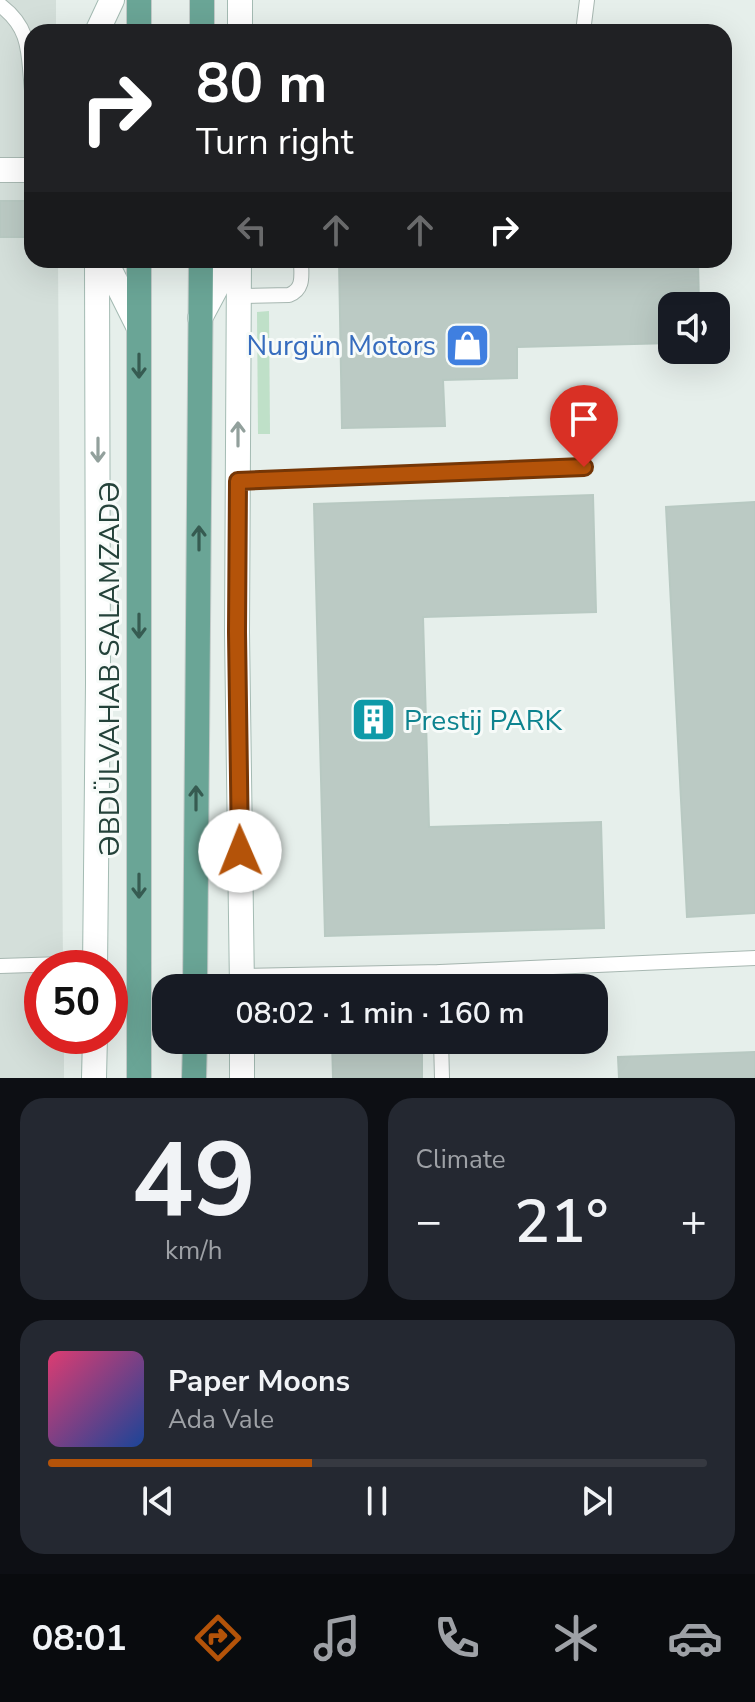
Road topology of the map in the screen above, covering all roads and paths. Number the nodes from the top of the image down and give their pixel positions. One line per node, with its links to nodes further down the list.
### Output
1 (97, 0): 9 (main road)
2 (112, 0): 10 (main road)
3 (139, 0): 11 (main road)
4 (202, 0): 12 (main road)
5 (228, 0): 13 (main road)
6 (240, 0): 14 (main road)
7 (587, 0): 15 (lane)
8 (0, 5): 16 (lane)
9 (97, 24)
10 (101, 24)
11 (139, 24)
12 (202, 24)
13 (238, 24)
14 (240, 24)
15 (584, 24)
16 (24, 33)
17 (0, 170): 18 (main road)
18 (24, 170)
19 (97, 268): 31 (main road, ƏBDÜLVAHAB SALAMZADƏ, one-way to 31)
20 (109, 268): 28 (main road)
21 (139, 268): 28 (main road, ƏBDÜLVAHAB SALAMZADƏ)
22 (201, 268): 27 (main road)
23 (227, 268): 27 (main road)
24 (239, 268): 26 (main road)
25 (301, 268): 26 (lane)
26 (239, 296): 30 (main road, one-way to 26)
27 (200, 318): 36 (main road, one-way to 27)
28 (139, 328): 44 (main road, ƏBDÜLVAHAB SALAMZADƏ, one-way to 44)
29 (584, 467): 30 (lane)
30 (238, 481): 37 (main road)
31 (95, 950)
32 (755, 958): 35 (lane)
33 (0, 966): 34 (lane)
34 (24, 966)
35 (440, 972): 38 (lane)
36 (195, 974)
37 (242, 974)
38 (400, 974)
39 (95, 1054): 43 (main road)
40 (195, 1054): 45 (main road)
41 (242, 1054): 46 (main road)
42 (441, 1054): 47 (lane)
43 (94, 1078)
44 (139, 1078)
45 (194, 1078)
46 (242, 1078)
47 (442, 1078)

